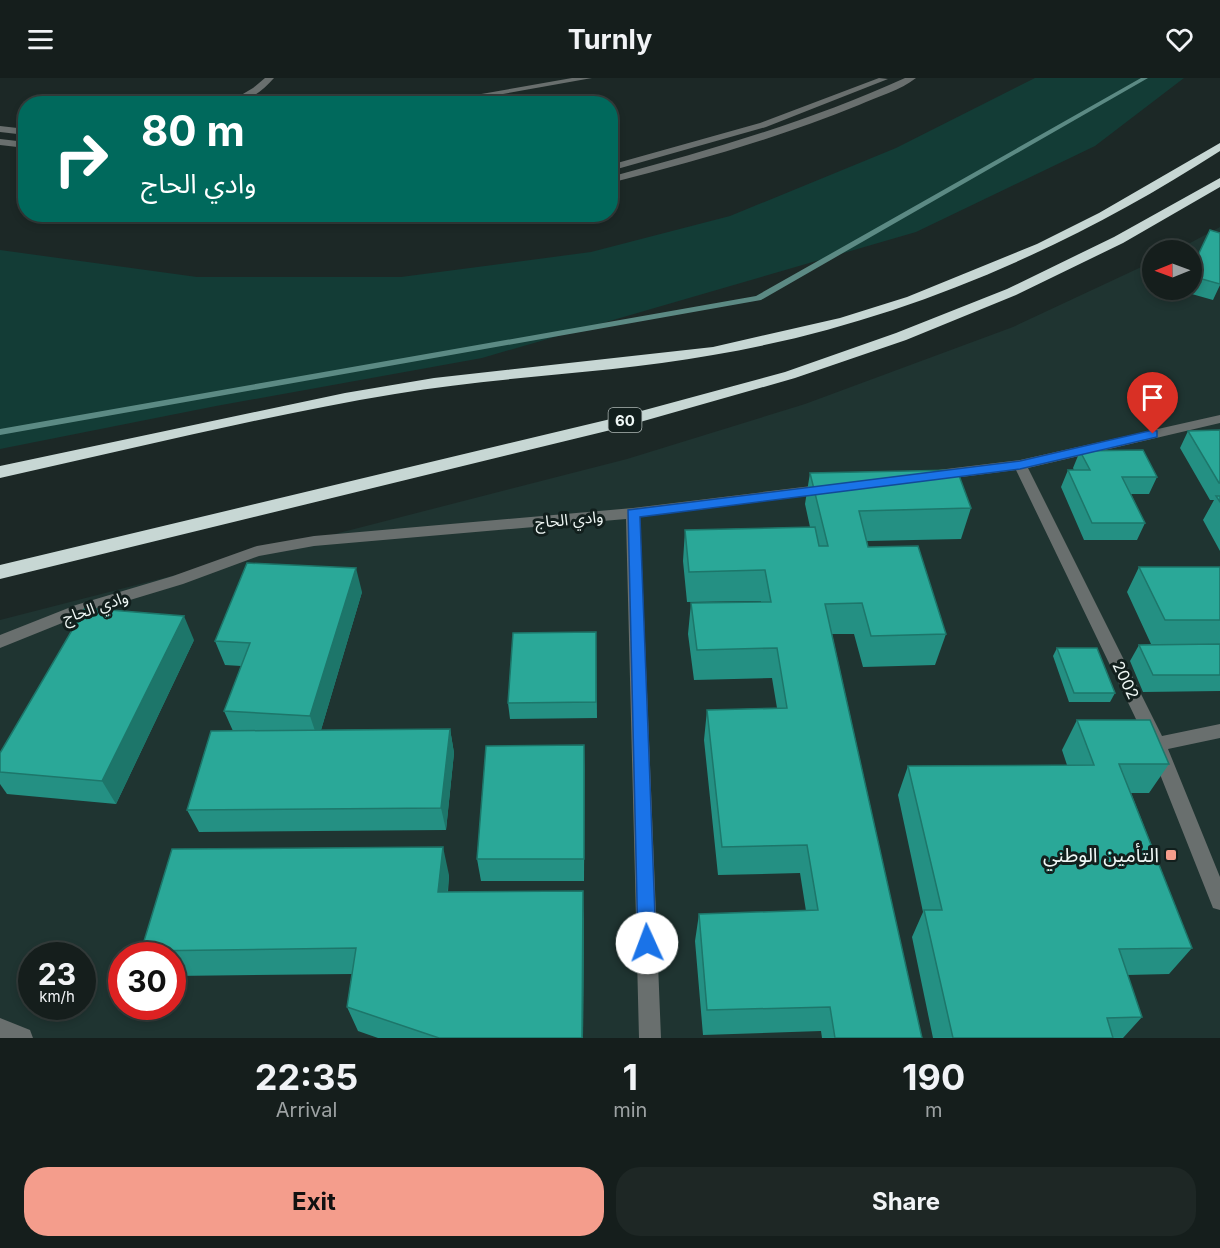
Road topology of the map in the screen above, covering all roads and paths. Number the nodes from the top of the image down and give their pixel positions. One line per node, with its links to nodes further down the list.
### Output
1 (270, 78): 5 (street)
2 (588, 78): 6 (street)
3 (887, 78): 12 (street)
4 (912, 78): 13 (street)
5 (245, 96)
6 (477, 96)
7 (0, 129): 8 (street)
8 (18, 131)
9 (0, 142): 10 (street)
10 (18, 144)
11 (1220, 146): 17 (highway)
12 (618, 166)
13 (618, 178)
14 (1220, 182): 21 (highway, 60)
15 (1220, 418): 16 (street)
16 (1020, 465): 18 (street); 24 (street, 2002)
17 (0, 472)
18 (926, 477)
19 (844, 487): 20 (street, وادي الحاج)
20 (633, 513): 22 (street, وادي الحاج); 28 (street)
21 (0, 572)
22 (0, 642)
23 (1220, 731): 24 (street)
24 (1157, 744): 25 (street, 2002)
25 (1220, 901)
26 (0, 1029): 27 (street)
27 (22, 1038)
28 (650, 1038)

